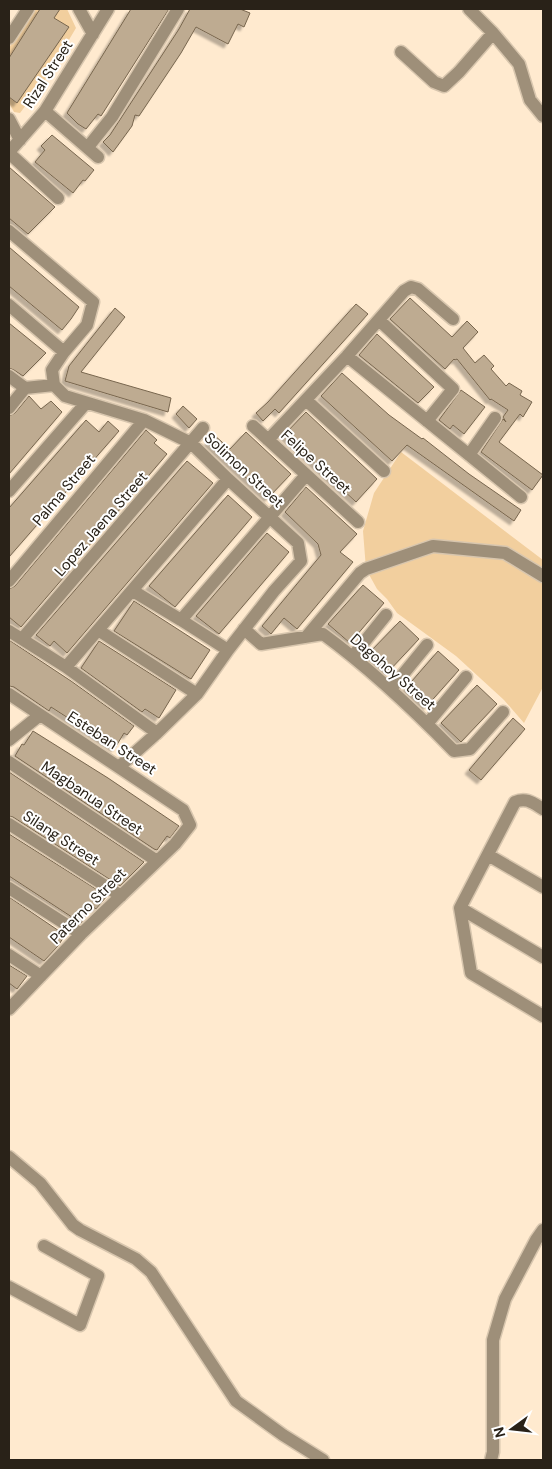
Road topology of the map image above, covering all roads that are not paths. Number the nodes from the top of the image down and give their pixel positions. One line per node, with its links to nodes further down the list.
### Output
1 (78, 9): 7 (street)
2 (108, 9): 7 (street, Rizal Street)
3 (178, 9): 14 (street)
4 (469, 9): 6 (street)
5 (23, 11): 8 (street)
6 (493, 33): 9 (street); 11 (street)
7 (93, 34): 10 (street, Rizal Street)
8 (9, 38)
9 (401, 52)
10 (45, 111): 13 (street, Rizal Street); 14 (street)
11 (543, 116)
12 (9, 119): 13 (street)
13 (20, 140): 15 (street, Rizal Street)
14 (88, 147): 16 (street)
15 (9, 152): 17 (street)
16 (98, 157)
17 (58, 198)
18 (9, 231): 22 (street)
19 (9, 305): 22 (street)
20 (453, 319): 21 (street)
21 (379, 320): 23 (street); 32 (street)
22 (64, 352): 25 (street)
23 (347, 356): 27 (street); 32 (street)
24 (9, 376): 26 (street)
25 (54, 385): 26 (street); 28 (street, Solimon Street)
26 (25, 388): 29 (street)
27 (306, 400): 35 (street); 38 (street)
28 (86, 403): 31 (street, Solimon Street); 41 (street)
29 (9, 408)
30 (495, 418): 37 (street)
31 (144, 420): 36 (street, Solimon Street); 46 (street, Palma Street)
32 (427, 421): 37 (street)
33 (252, 426): 35 (street, Felipe Street)
34 (203, 428): 36 (street, Lopez Jaena Street)
35 (268, 440): 39 (street, Felipe Street)
36 (191, 443): 40 (street, Solimon Street); 54 (street, Lopez Jaena Street)
37 (469, 455): 42 (street)
38 (384, 471)
39 (306, 475): 43 (street); 44 (street, Felipe Street)
40 (228, 479): 43 (street, Solimon Street); 47 (street)
41 (9, 492)
42 (521, 497)
43 (269, 516): 49 (street); 50 (street, Solimon Street)
44 (358, 522)
45 (543, 576): 53 (street)
46 (9, 581)
47 (132, 591): 49 (street); 51 (street)
48 (386, 615): 57 (street)
49 (181, 620): 56 (street)
50 (244, 629): 53 (street, Dagohoy Street); 56 (street, Solimon Street)
51 (98, 630): 58 (street); 62 (street)
52 (9, 631): 54 (street)
53 (306, 637): 57 (street, Dagohoy Street)
54 (22, 639): 58 (street)
55 (426, 645): 60 (street)
56 (228, 650): 62 (street, Solimon Street)
57 (353, 656): 60 (street, Dagohoy Street)
58 (66, 667): 66 (street)
59 (466, 677): 65 (street)
60 (391, 689): 65 (street, Dagohoy Street)
61 (9, 694): 64 (street, Esteban Street)
62 (197, 694): 66 (street, Solimon Street)
63 (503, 712): 65 (street, Dagohoy Street)
64 (40, 715): 67 (street); 69 (street, Esteban Street)
65 (427, 724)
66 (157, 733): 69 (street, Solimon Street)
67 (9, 740)
68 (9, 762): 74 (street, Magbanua Street)
69 (119, 767): 72 (street, Esteban Street)
70 (543, 809): 73 (street)
71 (9, 824): 77 (street, Silang Street)
72 (190, 825): 74 (street, Paterno Street)
73 (488, 855): 75 (street); 78 (street)
74 (157, 861): 77 (street, Paterno Street)
75 (543, 887)
76 (9, 888): 79 (street)
77 (120, 896): 79 (street, Paterno Street)
78 (460, 908): 81 (street); 84 (street)
79 (81, 934): 82 (street, Paterno Street)
80 (9, 955): 82 (street)
81 (543, 957)
82 (42, 976): 83 (street, Paterno Street)
83 (9, 1009)
84 (543, 1016)
85 (9, 1157): 89 (street)
86 (543, 1230): 90 (street)
87 (44, 1246): 88 (street)
88 (9, 1287)
89 (323, 1460)
90 (491, 1460)

